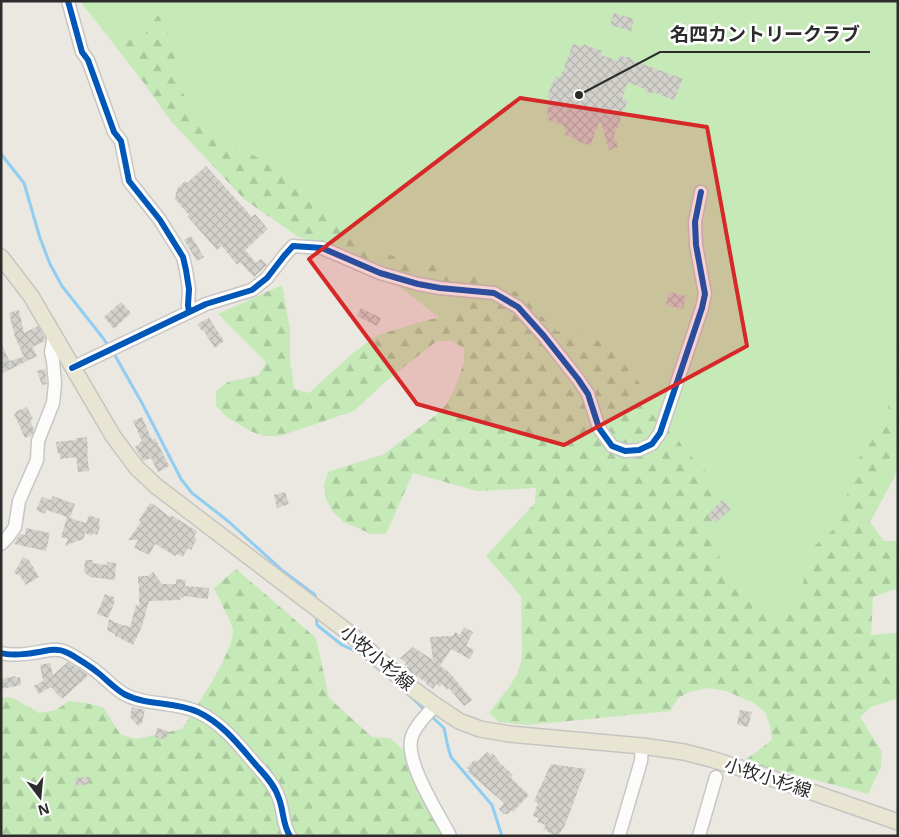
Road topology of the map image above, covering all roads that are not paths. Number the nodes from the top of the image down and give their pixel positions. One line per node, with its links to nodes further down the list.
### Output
1 (68, 1): 4 (street)
2 (701, 192): 4 (street)
3 (1, 257): 5 (main road, 小牧小杉線)
4 (189, 312): 6 (street)
5 (54, 335): 6 (main road, 小牧小杉線); 7 (street)
6 (72, 368): 9 (main road, 小牧小杉線)
7 (1, 544)
8 (1, 653): 13 (street)
9 (434, 707): 10 (main road, 小牧小杉線); 14 (street)
10 (642, 746): 12 (main road, 小牧小杉線); 15 (street)
11 (716, 777): 16 (street)
12 (898, 822)
13 (290, 836)
14 (450, 836)
15 (619, 836)
16 (699, 836)

